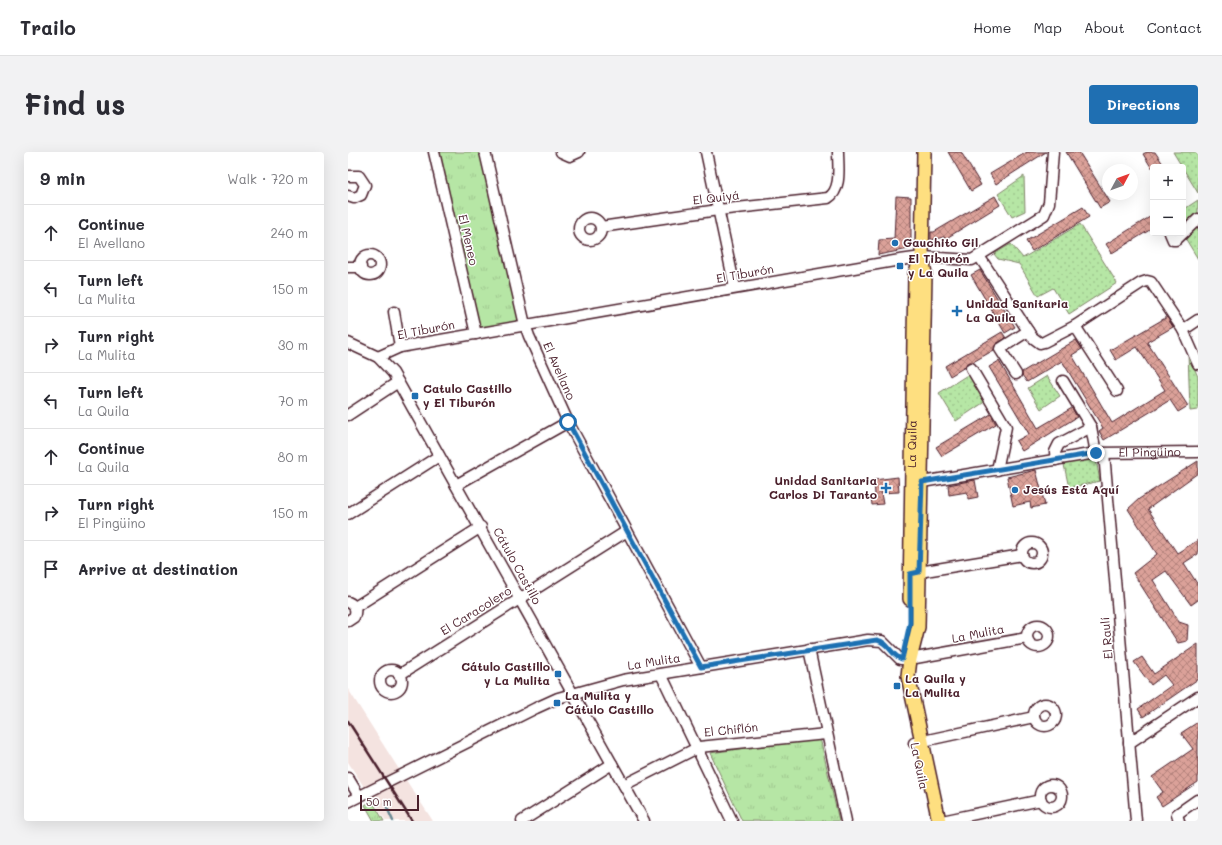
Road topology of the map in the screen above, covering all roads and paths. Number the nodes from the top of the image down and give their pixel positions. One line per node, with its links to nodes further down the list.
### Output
1 (434, 152): 28 (street, El Meneo)
2 (485, 152): 24 (street, El Avellano)
3 (561, 152): 4 (street)
4 (579, 152)
5 (706, 152): 11 (street)
6 (838, 152): 11 (street, El Quiyá)
7 (924, 152): 18 (main road, La Quila)
8 (1053, 152): 17 (street, El Tiburón)
9 (348, 176): 10 (street)
10 (348, 196)
11 (718, 210): 13 (street, El Quiyá); 21 (street)
12 (1198, 219): 14 (street)
13 (601, 228)
14 (1186, 230)
15 (1171, 236): 16 (street)
16 (1180, 236)
17 (979, 256): 18 (street, El Tiburón); 27 (street)
18 (922, 257): 21 (street, El Tiburón); 46 (main road, La Quila)
19 (348, 267): 20 (street)
20 (361, 267)
21 (735, 288): 24 (street, El Tiburón)
22 (394, 312): 30 (street)
23 (1198, 320): 26 (street)
24 (525, 325): 28 (street, El Tiburón); 39 (street, El Avellano)
25 (1075, 326): 26 (street); 27 (street); 37 (street)
26 (1182, 330): 32 (street)
27 (1028, 331): 34 (street)
28 (476, 334): 30 (street, El Tiburón)
29 (348, 343): 31 (street, Cátulo Castillo)
30 (400, 347): 31 (street, El Tiburón)
31 (378, 357): 36 (street, Cátulo Castillo)
32 (1198, 364)
33 (971, 368): 45 (street)
34 (1016, 374)
35 (1063, 381): 40 (street)
36 (398, 382): 38 (street); 43 (street, Cátulo Castillo)
37 (1117, 391)
38 (348, 415)
39 (568, 422): 47 (street); 50 (street, El Avellano)
40 (1092, 427): 42 (street, El Raulí); 44 (street)
41 (1198, 452): 42 (street, El Pingüino)
42 (1100, 453): 44 (street, El Pingüino); 67 (street, El Raulí)
43 (438, 456): 47 (street, Cátulo Castillo); 48 (street)
44 (1056, 460): 45 (street, El Pingüino)
45 (997, 470): 46 (street, El Pingüino)
46 (916, 483): 52 (main road, La Quila)
47 (456, 486): 49 (street, Cátulo Castillo)
48 (348, 514)
49 (481, 527): 53 (street, Cátulo Castillo); 54 (street)
50 (627, 531): 53 (street, El Caracolero); 59 (street, El Avellano)
51 (1022, 555): 52 (street)
52 (915, 573): 58 (main road, La Quila)
53 (521, 598): 61 (street, El Caracolero); 62 (street, Cátulo Castillo)
54 (351, 605): 55 (street)
55 (348, 621)
56 (1027, 638): 58 (street, La Mulita)
57 (809, 649): 58 (street, La Mulita); 59 (street, La Mulita); 65 (street)
58 (906, 659): 66 (main road, La Quila)
59 (701, 667): 60 (street, La Mulita)
60 (661, 674): 62 (street, La Mulita); 68 (street)
61 (399, 675)
62 (573, 693): 69 (street, Cátulo Castillo); 72 (street, La Mulita)
63 (1198, 697): 67 (street)
64 (1034, 717): 66 (street)
65 (826, 734): 68 (street, El Chiflón); 79 (street)
66 (918, 742): 80 (main road, La Quila); 81 (main road, La Quila)
67 (1130, 743): 82 (street, El Raulí)
68 (696, 748): 71 (street, El Chiflón); 76 (street)
69 (612, 764): 71 (street, Cátulo Castillo); 77 (street)
70 (348, 778): 72 (street)
71 (624, 785): 78 (street, Cátulo Castillo)
72 (359, 796): 75 (street, La Mulita)
73 (1041, 800): 81 (street)
74 (1197, 800): 83 (street)
75 (348, 802)
76 (729, 820)
77 (522, 821)
78 (644, 821)
79 (846, 821)
80 (930, 821)
81 (941, 821)
82 (1136, 821)
83 (1179, 821)

